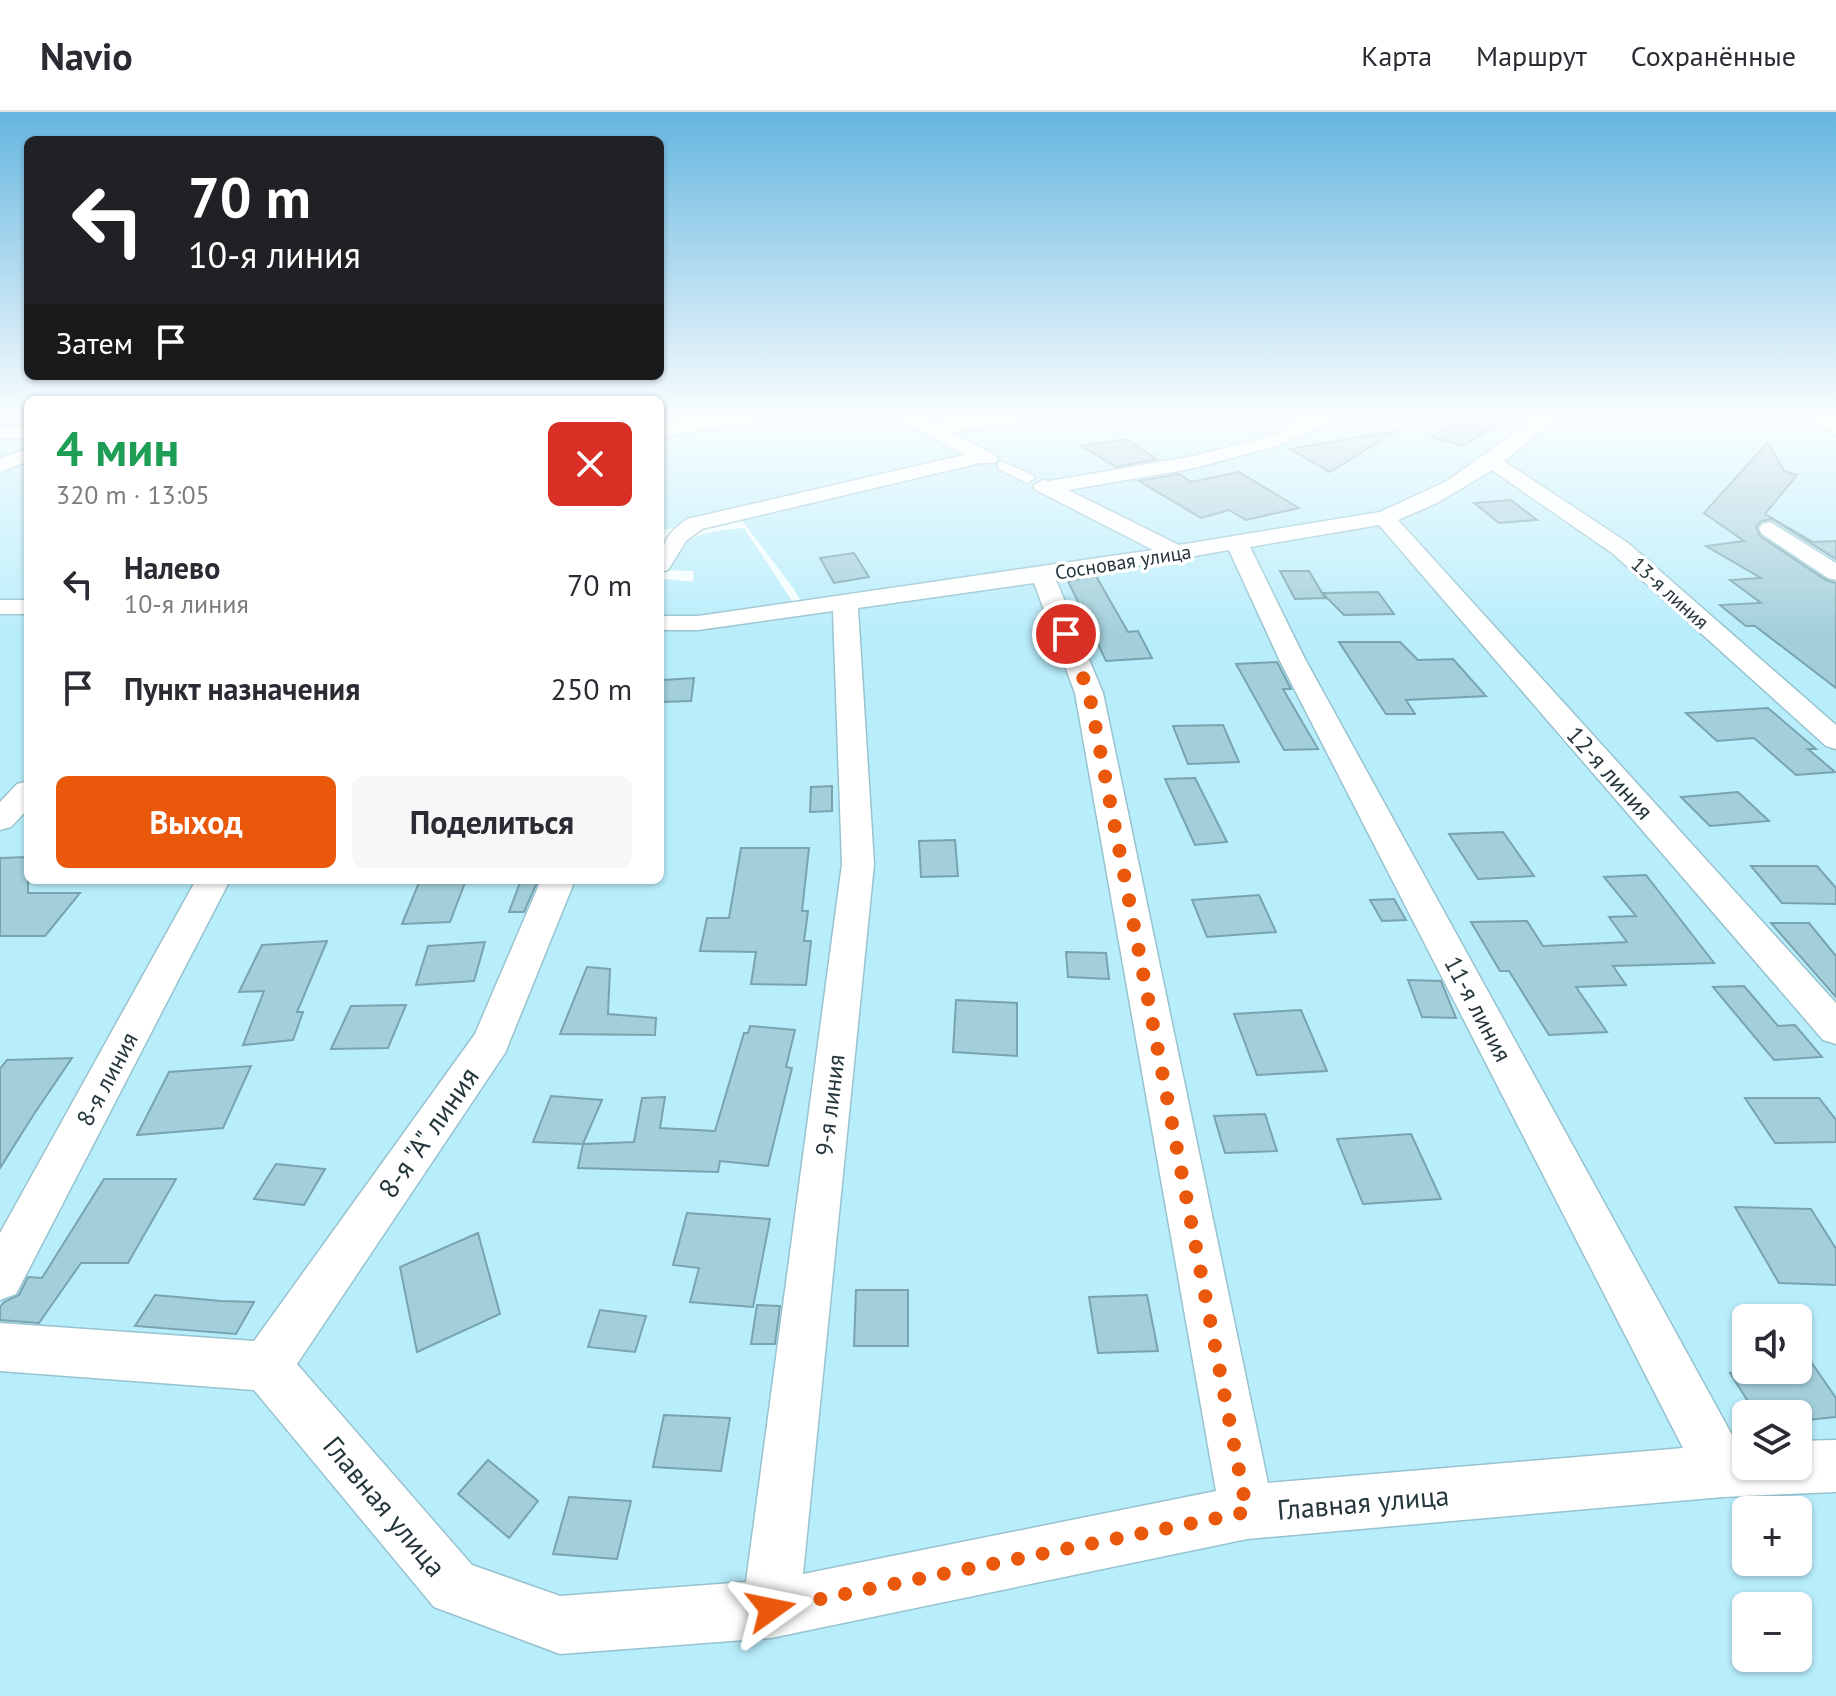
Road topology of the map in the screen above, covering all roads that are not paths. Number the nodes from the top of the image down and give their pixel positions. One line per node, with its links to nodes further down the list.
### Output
1 (852, 487): 7 (street)
2 (1053, 487): 5 (street)
3 (1448, 487): 6 (street, Сосновая улица)
4 (1530, 487): 17 (street, 13-я линия)
5 (1047, 488): 11 (street)
6 (1384, 518): 10 (street, Сосновая улица); 22 (street, 12-я линия)
7 (695, 524): 9 (street); 12 (street)
8 (1770, 529): 13 (street)
9 (664, 530)
10 (1238, 545): 11 (street, Сосновая улица); 27 (street, 11-я линия)
11 (1179, 554): 14 (street, Сосновая улица)
12 (664, 558)
13 (1836, 573)
14 (1043, 575): 15 (street, Сосновая улица); 28 (street)
15 (845, 600): 16 (street, Сосновая улица); 29 (street, 9-я линия)
16 (664, 623)
17 (1836, 740)
18 (24, 795): 19 (street)
19 (0, 820)
20 (211, 884): 23 (street, 8-я линия)
21 (556, 884): 25 (street, 8-я "А" линия)
22 (1836, 1029)
23 (0, 1278)
24 (0, 1347): 25 (street)
25 (266, 1366): 29 (street, Главная улица)
26 (1836, 1466): 27 (street, Главная улица)
27 (1723, 1471): 28 (street, Главная улица)
28 (1247, 1512): 29 (street, Главная улица)
29 (771, 1609)

